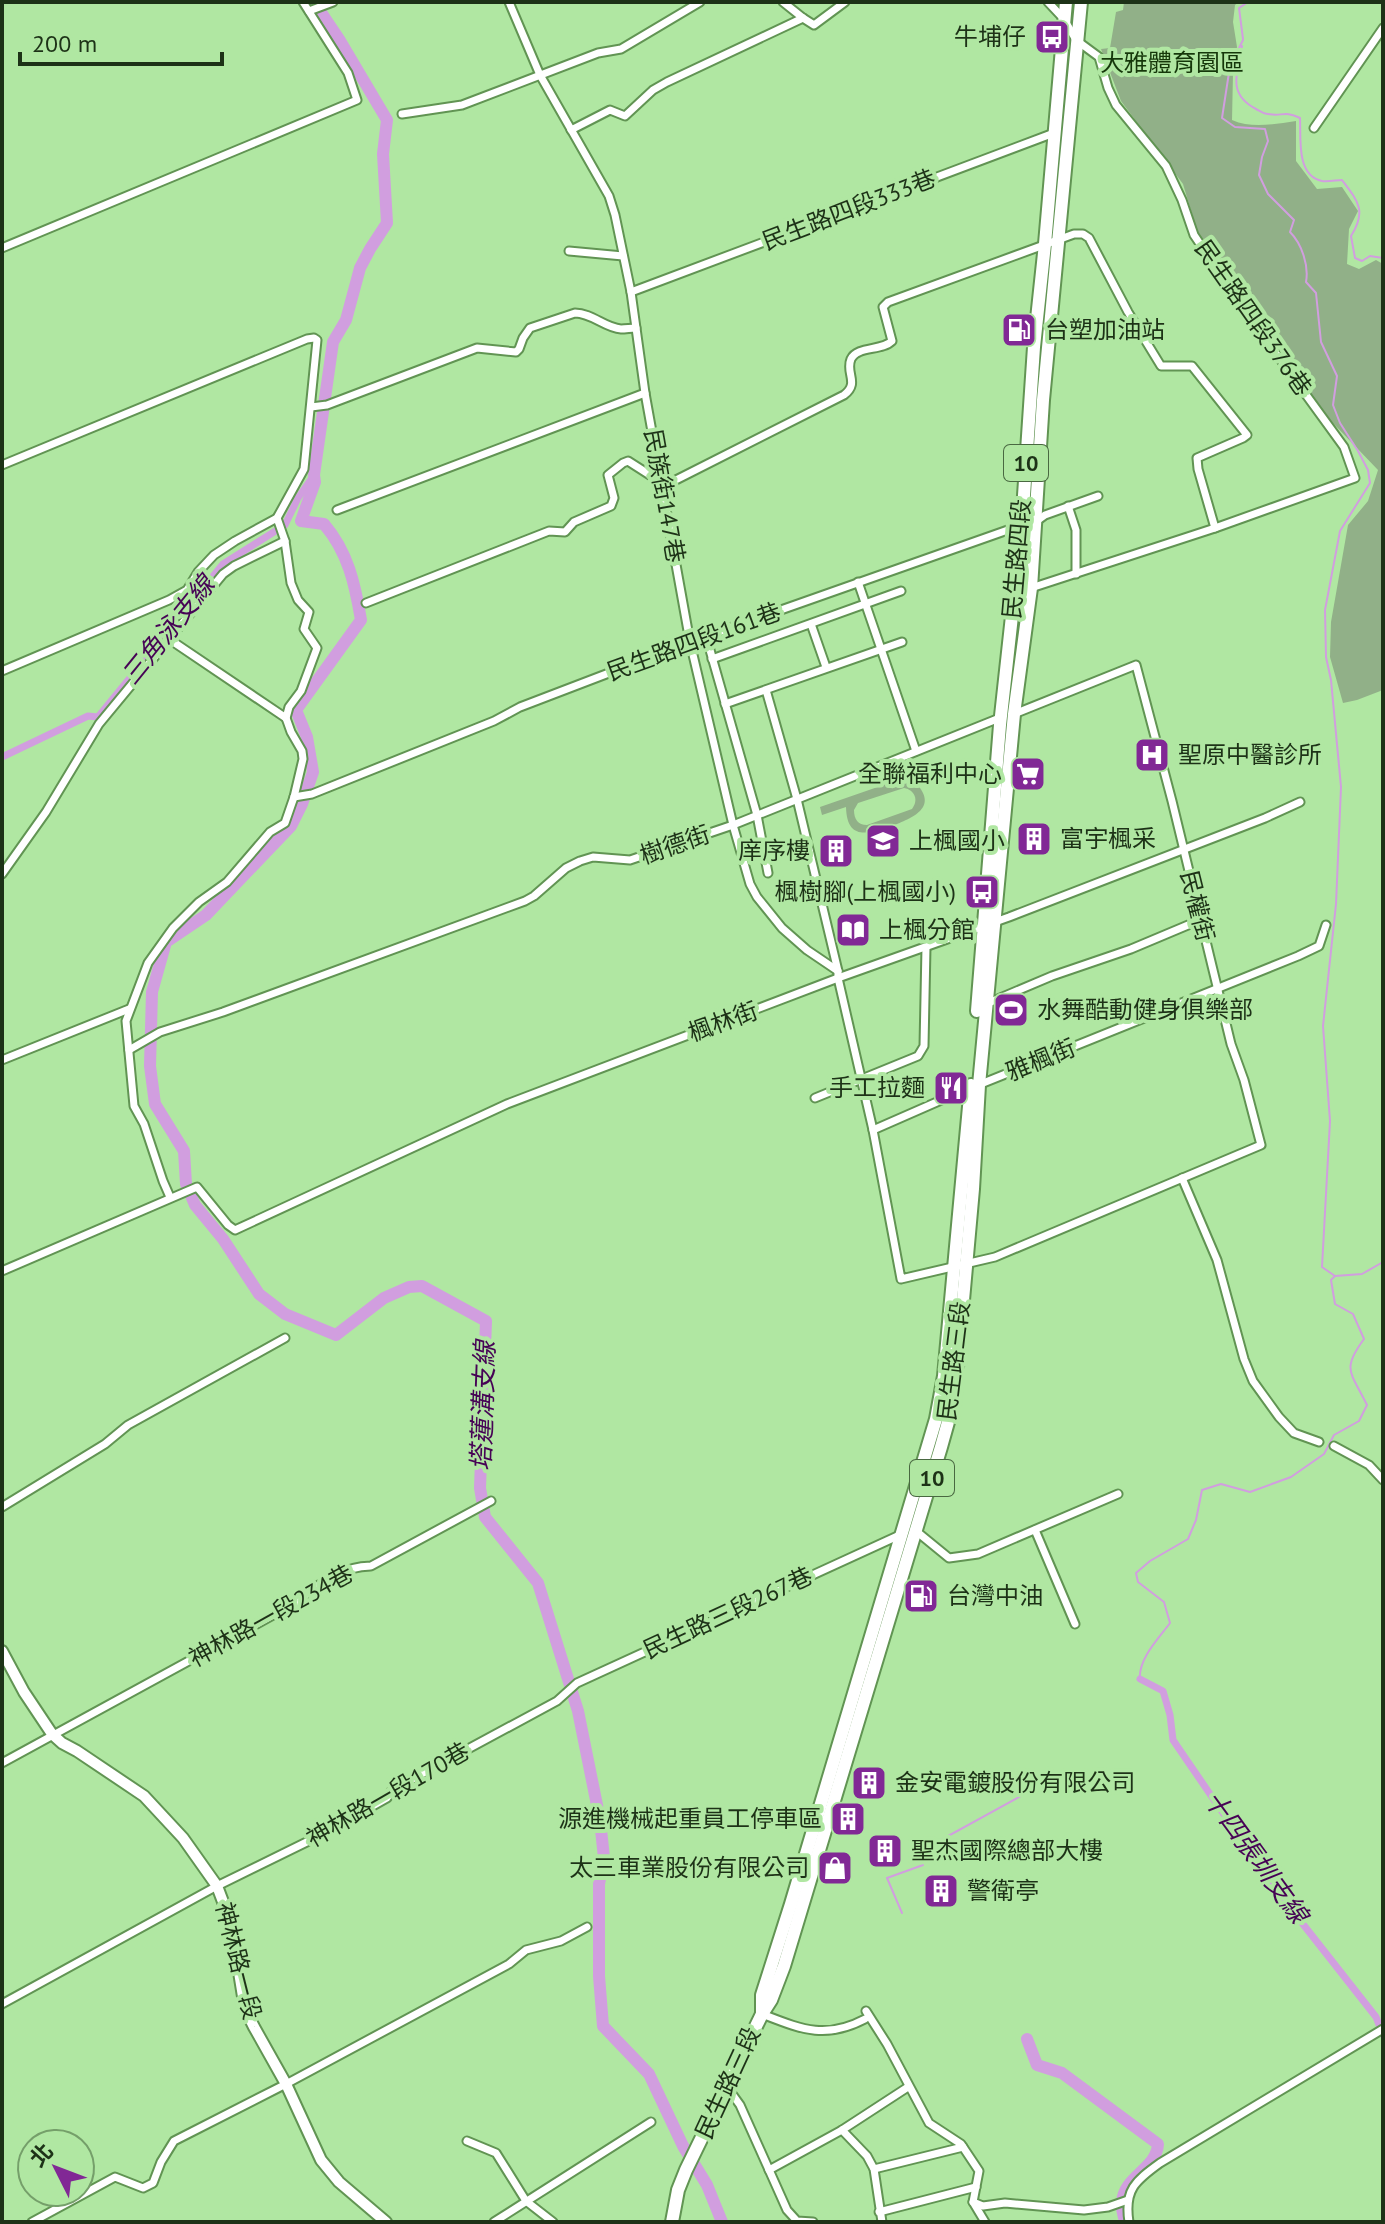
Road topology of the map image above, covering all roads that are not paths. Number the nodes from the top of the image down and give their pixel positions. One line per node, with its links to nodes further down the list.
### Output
1 (303, 2): 10 (street)
2 (333, 2): 10 (street)
3 (509, 2): 15 (street, 民族街147巷)
4 (700, 2): 15 (street)
5 (783, 2): 11 (street)
6 (845, 2): 11 (street)
7 (1048, 2): 12 (street, 民生路四段376巷)
8 (1066, 2): 12 (main road, 民生路四段 / 10)
9 (1081, 2): 14 (main road, 民生路四段 / 10)
10 (309, 11): 22 (street)
11 (803, 18): 19 (street)
12 (1064, 19): 14 (street, 民生路四段376巷); 20 (main road, 民生路四段 / 10)
13 (1383, 28): 17 (street)
14 (1076, 40): 18 (main road, 民生路四段 / 10); 37 (street, 民生路四段376巷)
15 (540, 75): 16 (street); 19 (street, 民族街147巷)
16 (402, 114)
17 (1314, 128)
18 (1068, 129): 20 (street, 民生路四段333巷); 21 (main road, 民生路四段 / 10)
19 (571, 130): 24 (street, 民族街147巷)
20 (1054, 133): 21 (main road, 民生路四段 / 10); 25 (street, 民生路四段333巷)
21 (1052, 242): 30 (street); 35 (main road, 民生路四段 / 10); 36 (main road, 民生路四段 / 10); 37 (street)
22 (2, 248)
23 (569, 251): 24 (street)
24 (623, 256): 25 (street, 民族街147巷)
25 (631, 292): 26 (street, 民族街147巷)
26 (636, 328): 27 (street, 民族街147巷); 28 (street)
27 (645, 393): 30 (street, 民族街147巷); 33 (street)
28 (311, 407): 29 (street); 34 (street)
29 (2, 465)
30 (662, 487): 43 (street); 48 (street, 民族街147巷)
31 (1098, 496): 32 (street, 民生路四段161巷)
32 (1068, 506): 35 (street, 民生路四段161巷); 39 (street)
33 (337, 510)
34 (277, 518): 38 (street); 54 (street)
35 (1036, 522): 36 (street, 民生路四段161巷); 41 (main road, 民生路四段 / 10)
36 (1022, 525): 40 (street, 民生路四段161巷); 57 (main road, 民生路四段 / 10)
37 (1215, 528): 39 (street)
38 (285, 541): 47 (street); 58 (street)
39 (1076, 574): 41 (street)
40 (858, 582): 44 (street); 46 (street, 民生路四段161巷)
41 (1031, 588): 57 (main road, 民生路四段 / 10)
42 (901, 591): 44 (street)
43 (366, 603)
44 (865, 605): 45 (street); 50 (street)
45 (811, 624): 51 (street); 53 (street)
46 (706, 636): 48 (street, 民生路四段161巷); 51 (street)
47 (169, 639): 58 (street); 67 (street)
48 (690, 642): 60 (street, 民生路四段161巷); 64 (street, 民族街147巷)
49 (902, 642): 50 (street)
50 (882, 649): 53 (street); 59 (street)
51 (712, 659): 56 (street)
52 (1136, 665): 57 (street, 樹德街); 65 (street, 民權街)
53 (826, 667): 55 (street)
54 (2, 671)
55 (766, 690): 56 (street); 61 (street)
56 (725, 704): 63 (street)
57 (1008, 716): 59 (street, 樹德街); 69 (main road, 民生路四段 / 10)
58 (286, 718): 60 (street)
59 (916, 751): 61 (street, 樹德街)
60 (294, 797): 75 (street)
61 (797, 799): 63 (street, 樹德街); 72 (street)
62 (1300, 802): 65 (street, 楓林街)
63 (757, 815): 64 (street, 樹德街); 66 (street)
64 (733, 825): 72 (street, 民族街147巷); 76 (street, 樹德街)
65 (1183, 850): 68 (street, 民權街); 69 (street, 楓林街)
66 (768, 873)
67 (2, 874)
68 (1200, 920): 73 (street, 民權街); 74 (street)
69 (990, 922): 71 (street, 楓林街); 74 (main road, 民生路三段 / 10); 79 (main road, 民生路三段 / 10)
70 (1326, 925): 73 (street, 雅楓街)
71 (926, 947): 72 (street, 楓林街); 78 (street)
72 (838, 974): 78 (street); 83 (street, 楓林街)
73 (1218, 988): 79 (street, 雅楓街); 82 (street, 民權街)
74 (986, 1004): 79 (main road, 民生路三段 / 10)
75 (129, 1009): 76 (street); 77 (street)
76 (129, 1050): 83 (street)
77 (2, 1060)
78 (862, 1079): 80 (street); 81 (street)
79 (974, 1087): 81 (street, 雅楓街); 84 (main road, 民生路三段 / 10)
80 (815, 1098)
81 (873, 1130): 84 (street)
82 (1182, 1178): 84 (street); 87 (street)
83 (170, 1197): 85 (street)
84 (959, 1266): 94 (main road, 民生路三段 / 10)
85 (2, 1271)
86 (285, 1338): 92 (street)
87 (1319, 1442)
88 (1334, 1446): 89 (street)
89 (1383, 1480)
90 (1118, 1494): 93 (street)
91 (491, 1501): 98 (street, 神林路一段234巷)
92 (2, 1507)
93 (1035, 1530): 94 (street); 95 (street)
94 (909, 1532): 97 (street, 民生路三段267巷); 103 (main road, 民生路三段 / 10)
95 (1075, 1624)
96 (2, 1651): 98 (street, 神林路一段)
97 (557, 1701): 100 (street, 神林路一段170巷)
98 (52, 1734): 99 (street, 神林路一段234巷); 100 (street, 神林路一段)
99 (2, 1763)
100 (217, 1886): 102 (street, 神林路一段170巷); 105 (street, 神林路一段)
101 (587, 1927): 105 (street)
102 (2, 2004)
103 (762, 2014): 106 (main road, 民生路三段 / 10); 107 (street)
104 (1383, 2029): 115 (street)
105 (286, 2084): 120 (street); 121 (street, 神林路一段)
106 (727, 2087): 113 (street); 124 (main road, 民生路三段 / 10)
107 (908, 2087): 109 (street); 111 (street)
108 (651, 2122): 116 (street)
109 (842, 2130): 112 (street); 113 (street)
110 (467, 2141): 116 (street)
111 (963, 2147): 112 (street); 114 (street)
112 (874, 2169): 118 (street)
113 (769, 2170): 119 (street)
114 (976, 2187): 117 (street); 118 (street)
115 (1128, 2200): 117 (street); 128 (street)
116 (526, 2201): 122 (street); 123 (street)
117 (973, 2202): 127 (street)
118 (879, 2212): 126 (street)
119 (797, 2221): 125 (street)
120 (32, 2222)
121 (386, 2222)
122 (494, 2222)
123 (553, 2222)
124 (672, 2222)
125 (813, 2222)
126 (882, 2222)
127 (985, 2222)
128 (1129, 2222)

